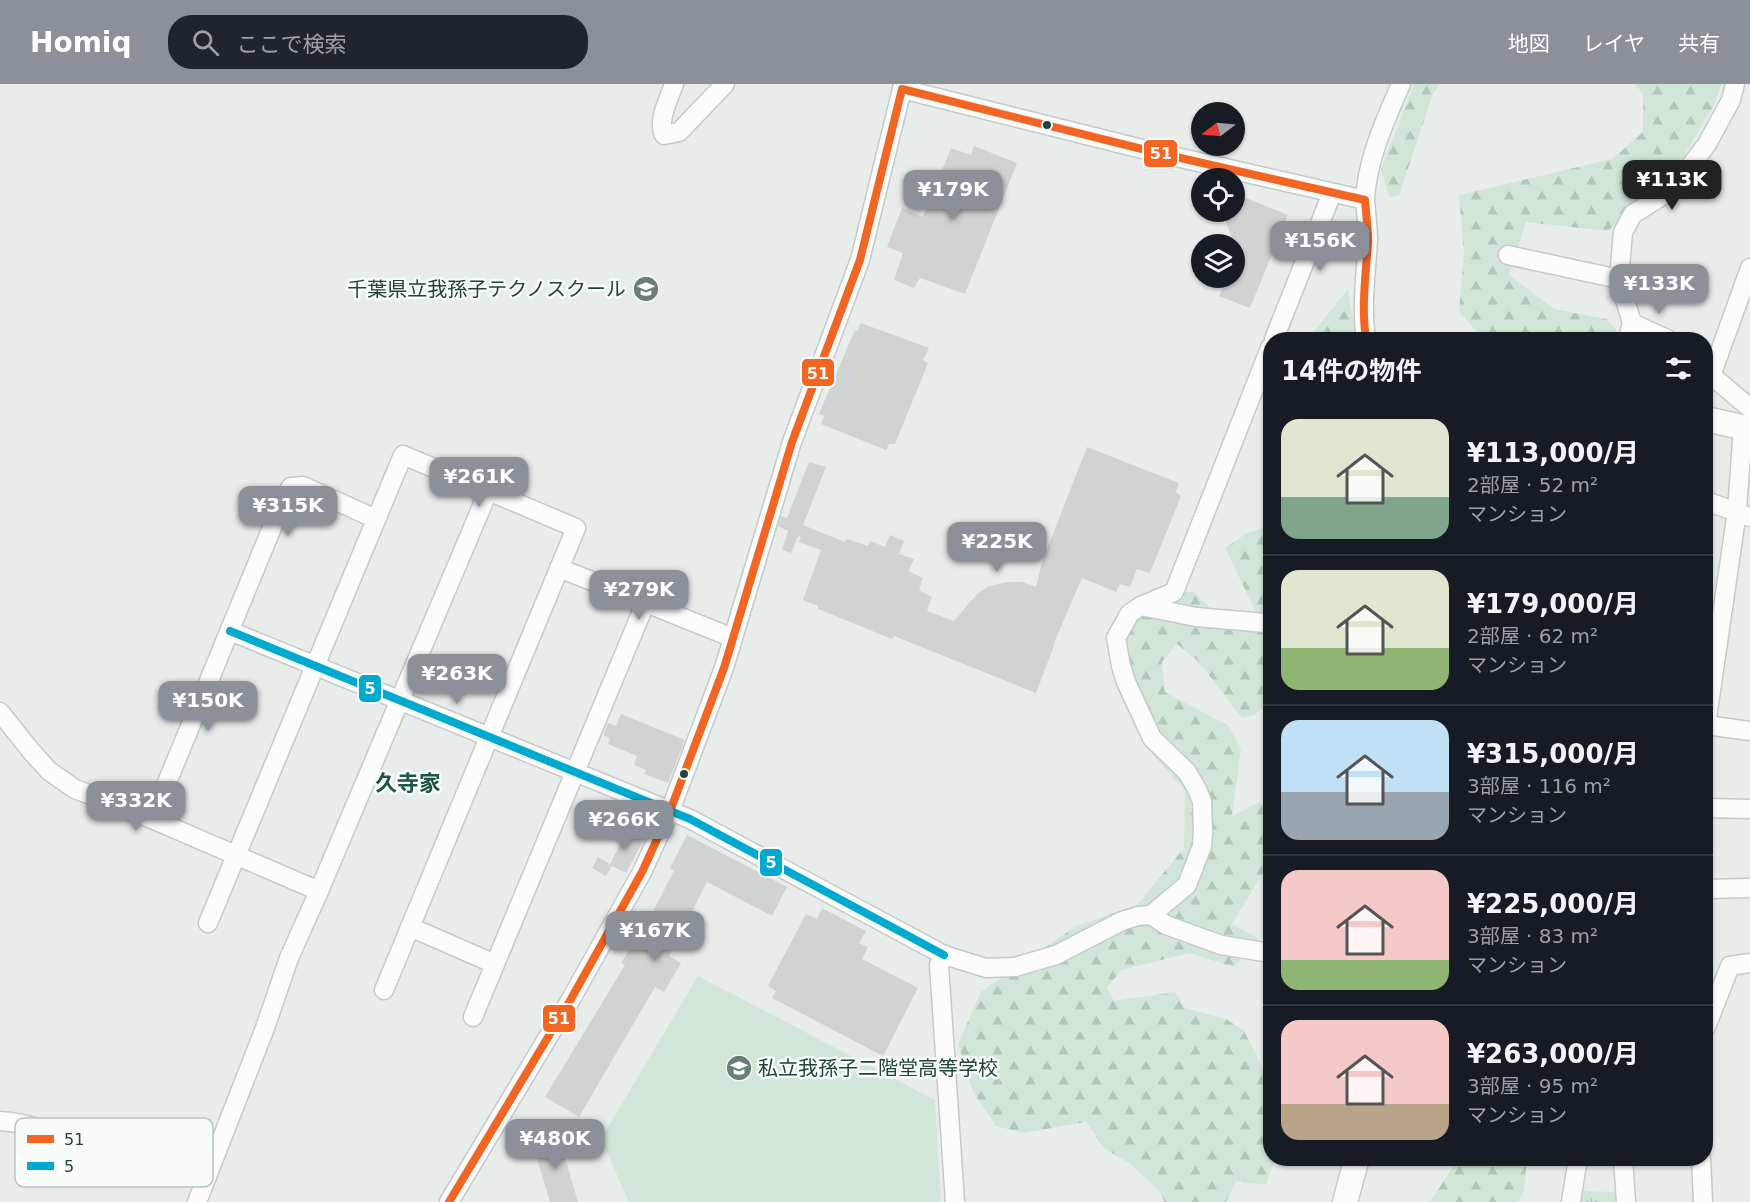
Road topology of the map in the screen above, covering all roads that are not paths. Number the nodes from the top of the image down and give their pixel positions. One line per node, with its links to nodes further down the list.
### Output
1 (674, 84): 2 (street)
2 (725, 84)
3 (1401, 84): 7 (street)
4 (1735, 84): 10 (street)
5 (898, 86): 6 (street); 28 (street)
6 (1332, 193): 7 (street); 12 (street)
7 (1365, 200): 13 (street)
8 (1508, 255): 10 (street)
9 (1750, 268): 14 (street)
10 (1619, 279): 11 (street)
11 (1630, 331)
12 (1277, 332)
13 (1365, 332)
14 (1713, 360)
15 (1263, 366): 25 (street)
16 (1713, 379): 18 (street)
17 (1713, 419): 18 (street)
18 (1748, 421): 21 (street)
19 (488, 492): 22 (street); 23 (street); 31 (street)
20 (1713, 503): 21 (street)
21 (1743, 514): 30 (street)
22 (376, 519): 27 (street); 29 (street)
23 (559, 568): 24 (street); 35 (street)
24 (645, 604): 28 (street); 36 (street)
25 (1141, 606): 26 (street); 45 (street)
26 (1263, 623)
27 (230, 631): 29 (street); 40 (street)
28 (733, 638): 39 (street)
29 (315, 666): 31 (street); 41 (street)
30 (1713, 685)
31 (400, 701): 35 (street); 44 (street)
32 (0, 712): 40 (street)
33 (1713, 726): 34 (street)
34 (1750, 731)
35 (489, 737): 36 (street); 47 (street)
36 (574, 773): 39 (street); 51 (street)
37 (1713, 808): 38 (street)
38 (1750, 809)
39 (670, 811): 49 (street); 64 (street)
40 (152, 819): 41 (street)
41 (236, 856): 44 (street); 46 (street)
42 (1750, 888): 43 (street)
43 (1713, 889)
44 (319, 891): 57 (street)
45 (1151, 915): 48 (street); 49 (street)
46 (208, 923)
47 (410, 927): 51 (street); 52 (street)
48 (1263, 952)
49 (944, 956): 65 (street)
50 (1750, 963): 53 (street)
51 (495, 964): 54 (street)
52 (384, 990)
53 (1713, 1009)
54 (473, 1017)
55 (0, 1121): 56 (street)
56 (15, 1122)
57 (213, 1161)
58 (1355, 1166): 66 (street)
59 (1577, 1166): 67 (street)
60 (1624, 1166): 68 (street)
61 (1701, 1166): 69 (street)
62 (203, 1187): 63 (street)
63 (197, 1202)
64 (449, 1202)
65 (955, 1202)
66 (1345, 1202)
67 (1571, 1202)
68 (1626, 1202)
69 (1703, 1202)

